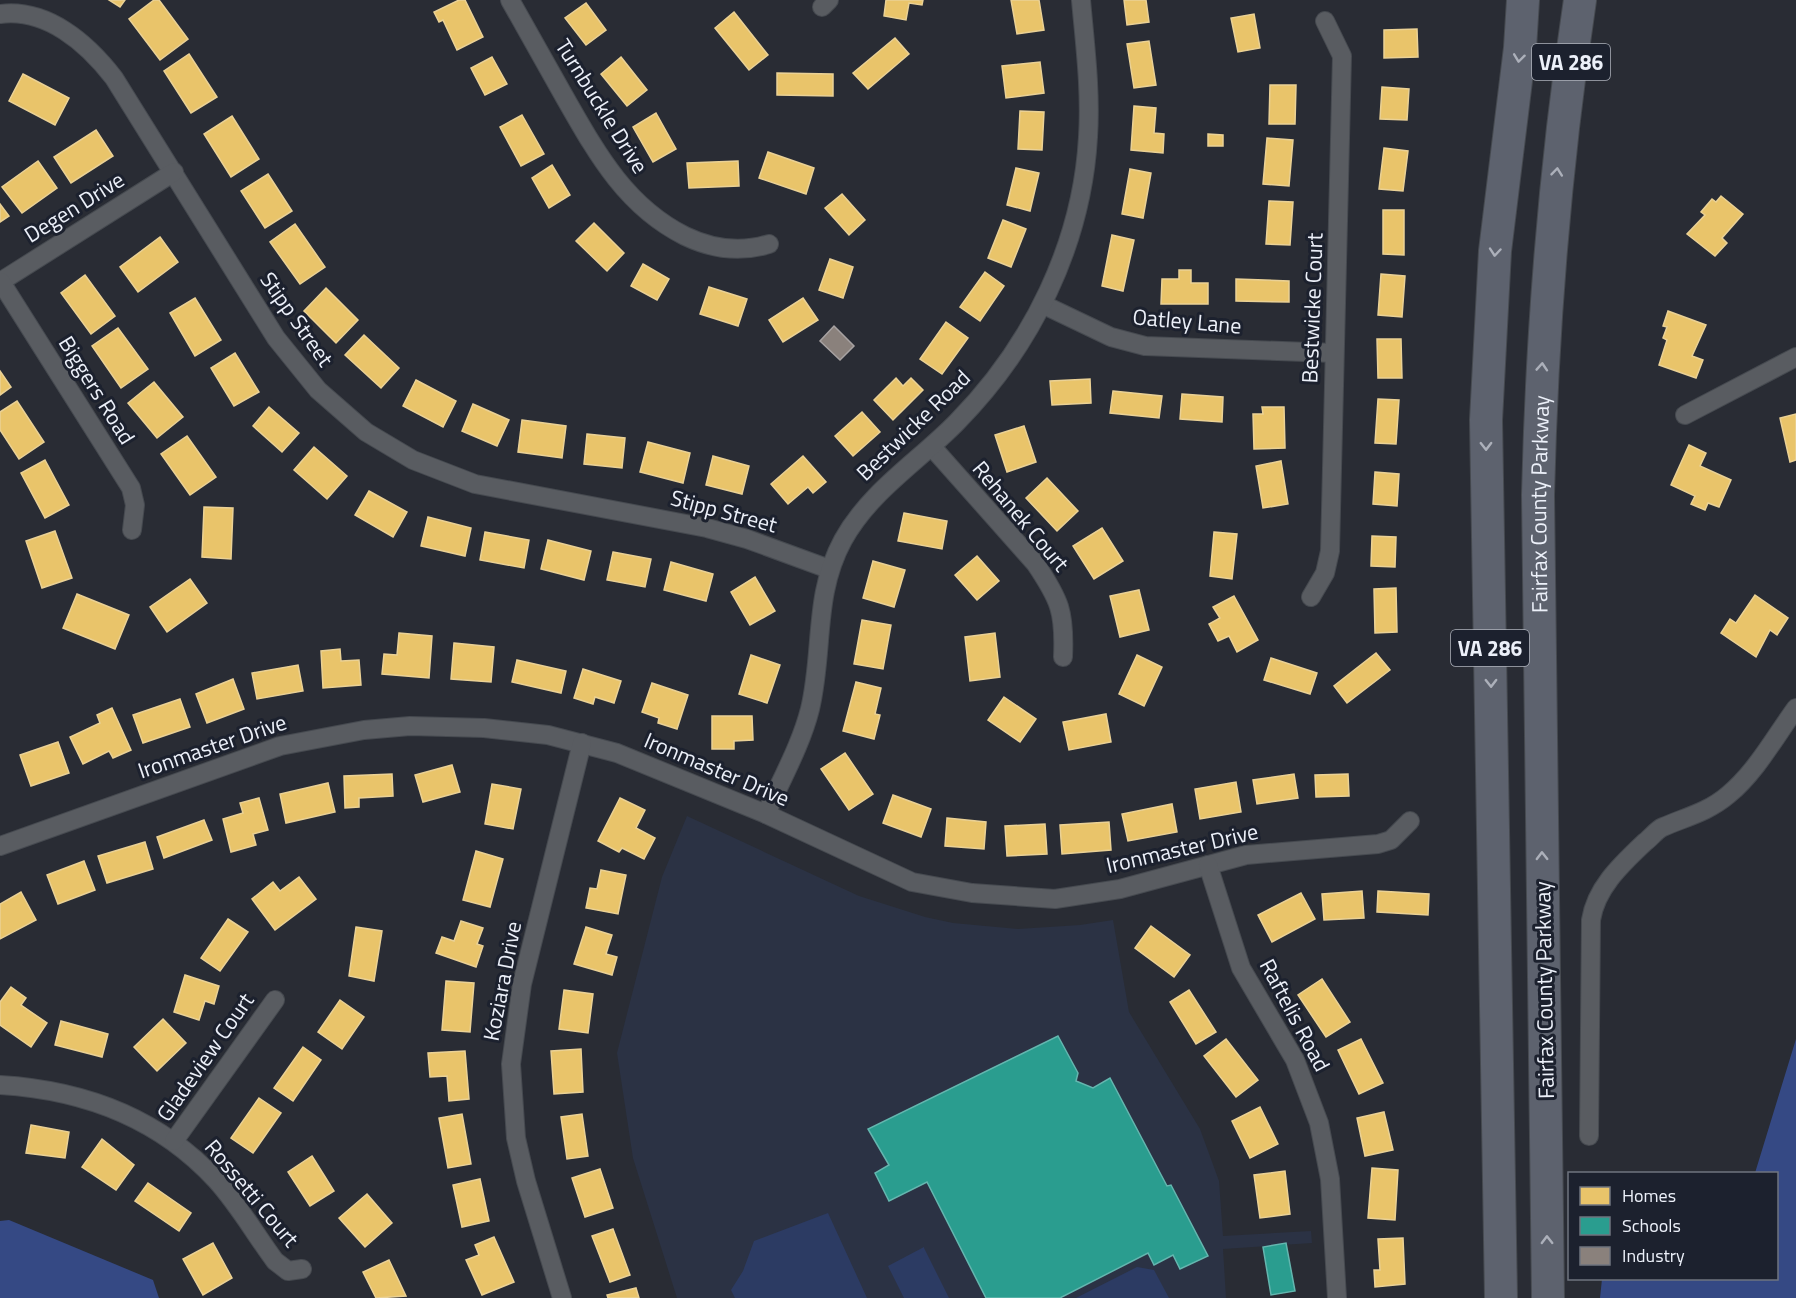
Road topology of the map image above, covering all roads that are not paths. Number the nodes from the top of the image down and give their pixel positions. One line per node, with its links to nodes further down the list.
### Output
1 (510, 0): 8 (street, Turnbuckle Drive)
2 (1081, 0): 10 (street, Bestwicke Road)
3 (1523, 0): 32 (highway, VA 286, one-way to 32)
4 (1580, 0): 33 (highway, Fairfax County Parkway / VA 286, one-way to 4)
5 (0, 14): 7 (street, Stipp Street)
6 (1325, 21): 11 (street, Bestwicke Court)
7 (174, 172): 9 (street, Degen Drive); 16 (street, Stipp Street)
8 (769, 244)
9 (0, 282): 15 (street, Biggers Road)
10 (1044, 305): 11 (street, Oatley Lane); 14 (street, Bestwicke Road)
11 (1334, 353): 17 (street, Bestwicke Court)
12 (1796, 357): 13 (street)
13 (1685, 415)
14 (932, 447): 16 (street, Bestwicke Road); 18 (street, Rehanek Court)
15 (132, 530)
16 (829, 569): 21 (street, Bestwicke Road)
17 (1311, 597)
18 (1063, 657)
19 (1796, 708): 27 (street)
20 (582, 743): 21 (street, Ironmaster Drive); 23 (street, Ironmaster Drive); 30 (street, Koziara Drive)
21 (766, 814): 24 (street, Ironmaster Drive)
22 (1410, 821): 24 (street, Ironmaster Drive)
23 (0, 846)
24 (1208, 865): 31 (street, Raftelis Road)
25 (274, 1000): 28 (street, Gladeview Court)
26 (0, 1085): 28 (street, Rossetti Court)
27 (1590, 1136)
28 (174, 1141): 29 (street, Rossetti Court)
29 (302, 1269)
30 (562, 1298)
31 (1337, 1298)
32 (1501, 1298)
33 (1548, 1298)

